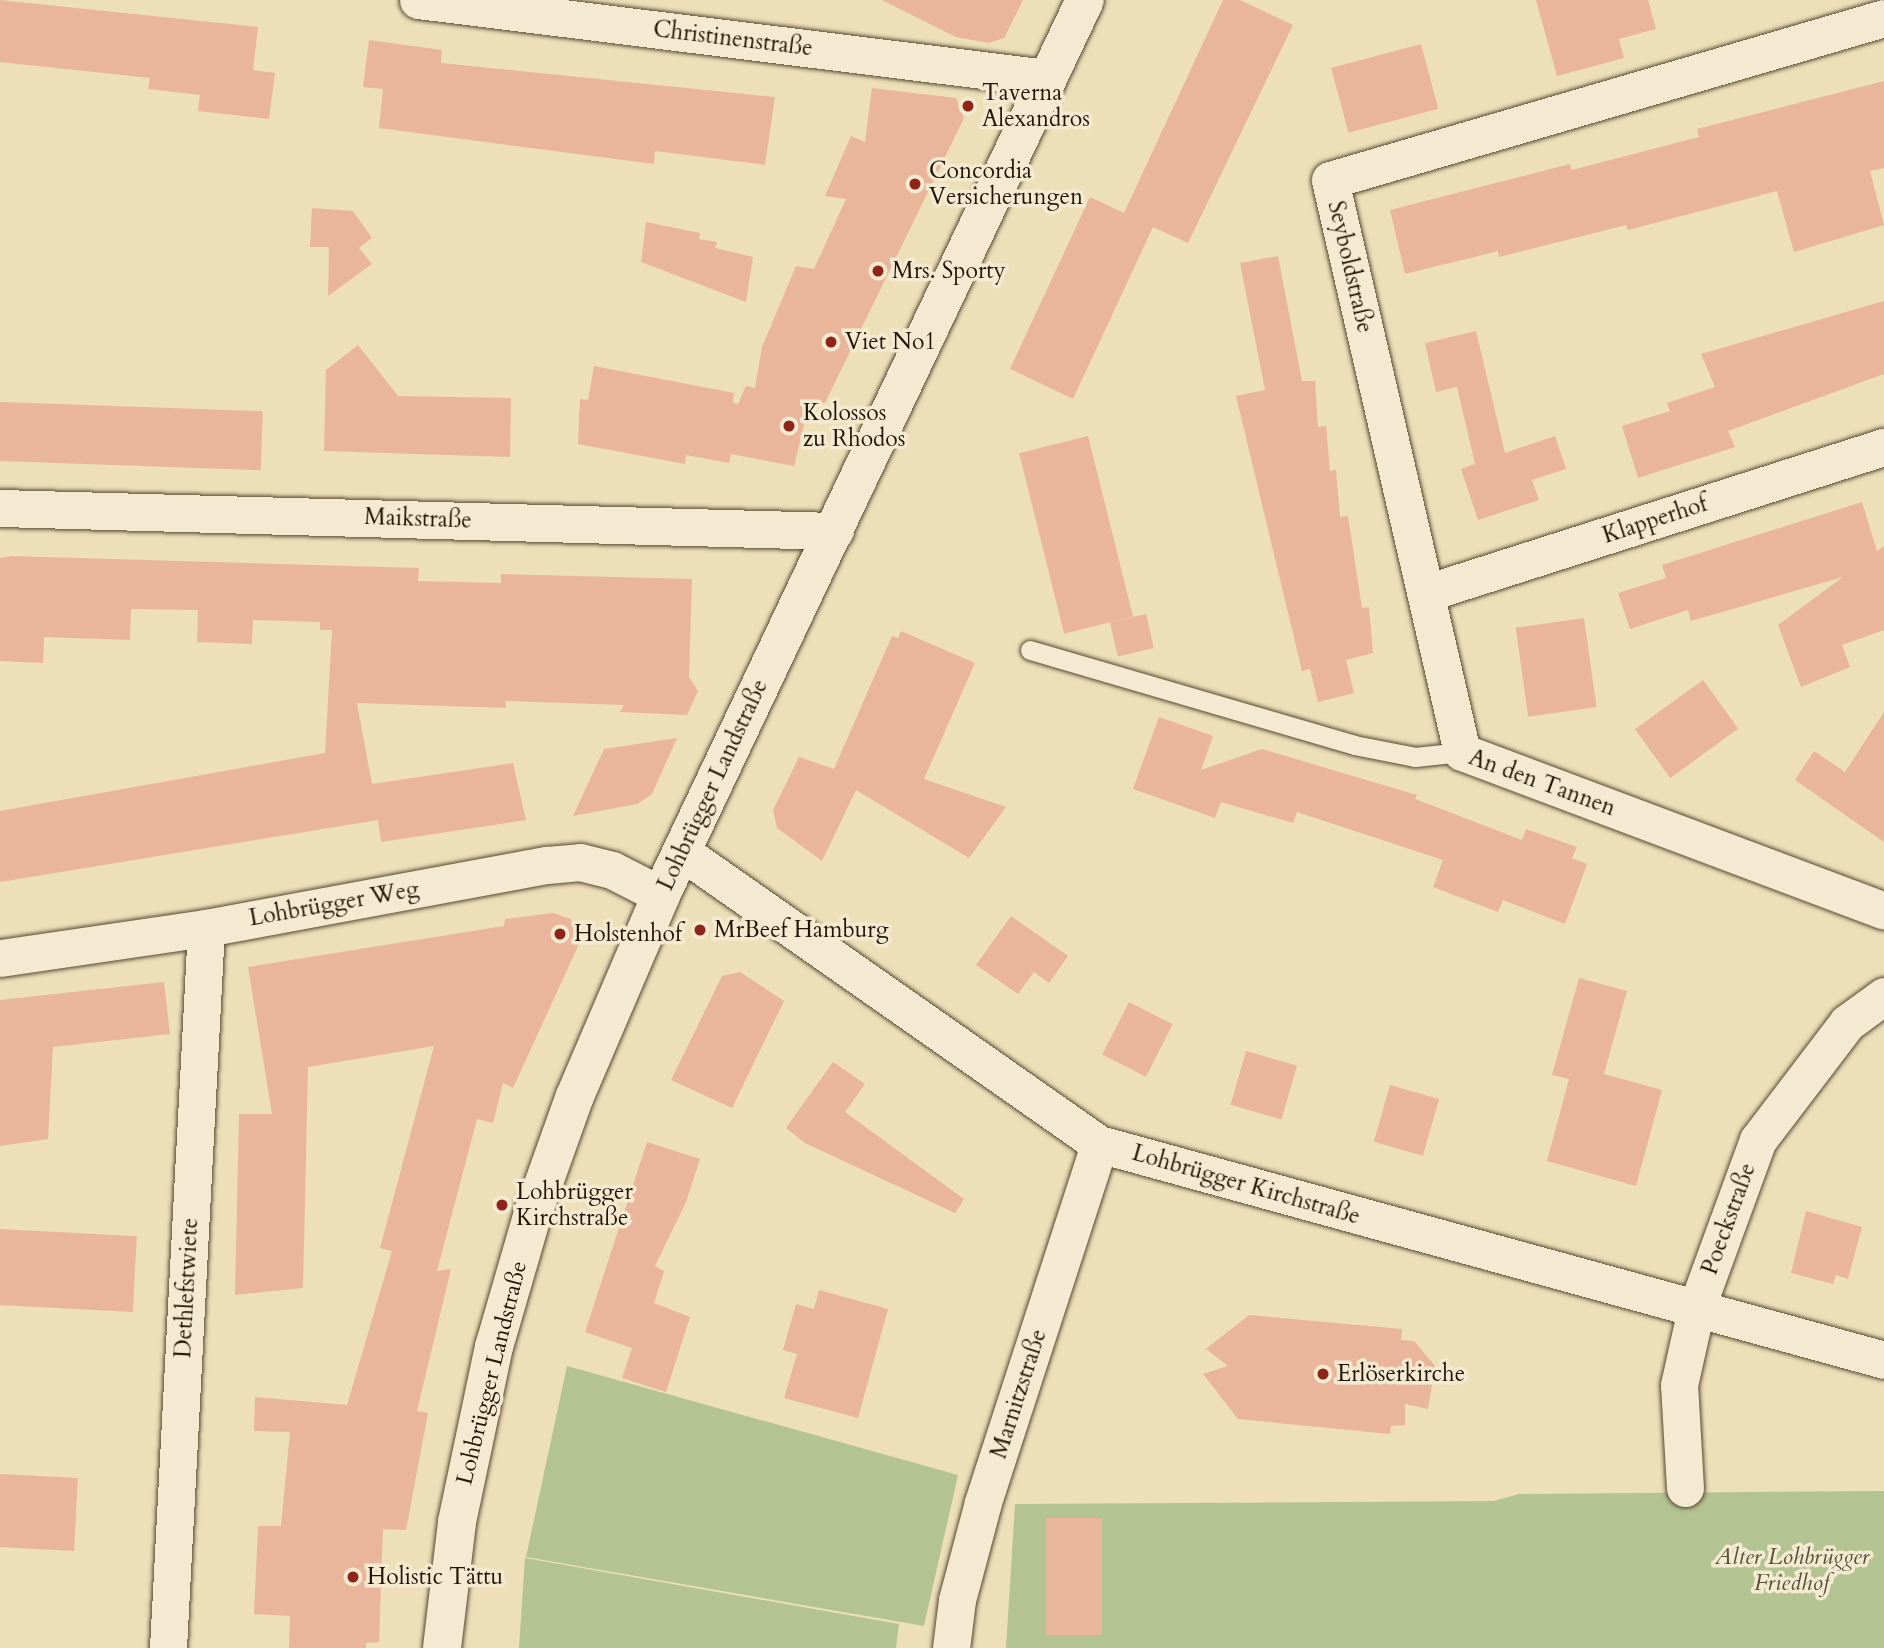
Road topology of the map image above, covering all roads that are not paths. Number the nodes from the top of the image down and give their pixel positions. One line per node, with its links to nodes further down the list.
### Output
1 (418, 0): 4 (street, Christinenstraße)
2 (1085, 0): 4 (street, Lohbrügger Landstraße)
3 (1884, 18): 8 (street, Seyboldstraße)
4 (1047, 78): 7 (street, Lohbrügger Landstraße)
5 (1884, 447): 8 (street, Klapperhof)
6 (0, 508): 7 (street, Maikstraße)
7 (835, 531): 11 (street, Lohbrügger Landstraße)
8 (1426, 593): 10 (street, Seyboldstraße)
9 (1030, 650): 10 (lane, An den Tannen)
10 (1462, 752): 13 (street, An den Tannen)
11 (682, 852): 12 (street, Lohbrügger Landstraße); 17 (street, Lohbrügger Kirchstraße)
12 (661, 895): 14 (street, Lohbrügger Weg); 22 (street, Lohbrügger Landstraße)
13 (1884, 911)
14 (206, 928): 15 (street, Lohbrügger Weg); 21 (street, Dethlefstwiete)
15 (0, 958)
16 (1884, 996): 18 (street, Poeckstraße)
17 (1099, 1144): 18 (street, Lohbrügger Kirchstraße); 23 (street, Marnitzstraße)
18 (1696, 1309): 19 (street, Lohbrügger Kirchstraße); 20 (street, Poeckstraße)
19 (1884, 1360)
20 (1685, 1488)
21 (168, 1648)
22 (442, 1648)
23 (951, 1648)

